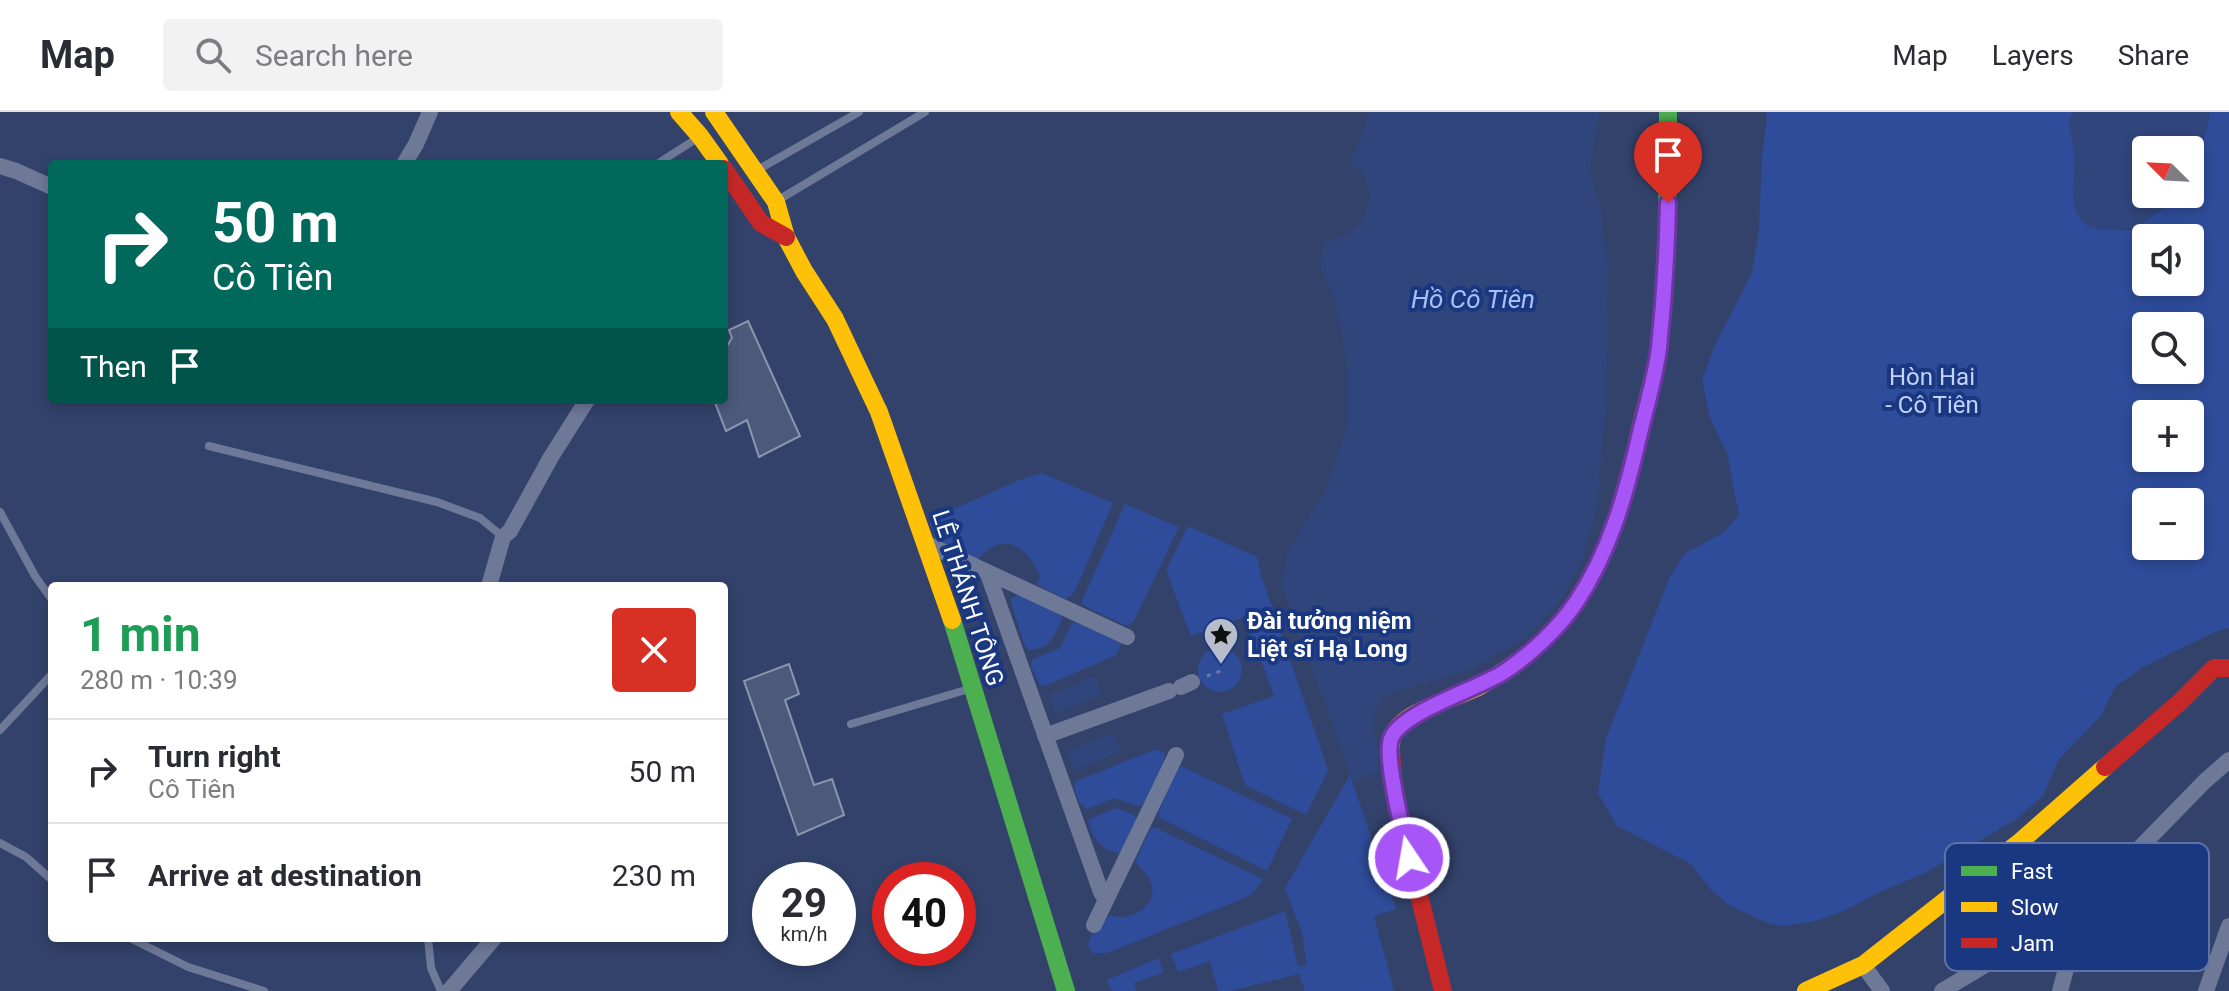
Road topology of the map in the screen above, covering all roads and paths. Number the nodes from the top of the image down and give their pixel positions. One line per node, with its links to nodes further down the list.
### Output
1 (430, 112): 8 (street)
2 (679, 112): 7 (street)
3 (714, 112): 12 (street, LÊ THÁNH TÔNG)
4 (859, 112): 12 (lane)
5 (925, 112): 15 (lane)
6 (1668, 112): 54 (street)
7 (700, 136): 9 (lane); 10 (street)
8 (406, 160)
9 (663, 160)
10 (717, 160)
11 (0, 166): 14 (street)
12 (754, 171): 13 (lane); 15 (street, LÊ THÁNH TÔNG)
13 (728, 175): 16 (street, LÊ THÁNH TÔNG)
14 (48, 185)
15 (776, 202): 16 (lane); 17 (street, LÊ THÁNH TÔNG)
16 (754, 212): 17 (street, LÊ THÁNH TÔNG)
17 (786, 237): 22 (street, LÊ THÁNH TÔNG)
18 (584, 404): 21 (street)
19 (209, 446): 21 (lane)
20 (0, 512): 25 (lane)
21 (503, 537): 24 (street)
22 (925, 543): 23 (street); 30 (street, LÊ THÁNH TÔNG)
23 (988, 574): 26 (street); 33 (street)
24 (490, 582)
25 (48, 594)
26 (1127, 637)
27 (2229, 668): 37 (street)
28 (48, 678): 32 (lane)
29 (1180, 687): 33 (street)
30 (973, 688): 31 (lane); 53 (street, LÊ THÁNH TÔNG)
31 (851, 724)
32 (0, 730)
33 (1045, 736): 40 (street)
34 (1176, 755): 40 (street)
35 (2229, 760): 38 (street)
36 (0, 843): 39 (lane)
37 (2018, 843)
38 (2144, 843)
39 (48, 876)
40 (1106, 900): 42 (street)
41 (1945, 901): 47 (street)
42 (1094, 925)
43 (2229, 926): 59 (street)
44 (138, 942): 50 (lane)
45 (428, 942): 51 (lane)
46 (491, 942): 52 (street)
47 (1863, 965): 55 (street); 56 (street)
48 (1975, 971): 57 (street)
49 (2065, 971): 58 (street)
50 (264, 991)
51 (441, 991)
52 (449, 991)
53 (1066, 991)
54 (1443, 991)
55 (1806, 991)
56 (1882, 991)
57 (1942, 991)
58 (2060, 991)
59 (2206, 991)

